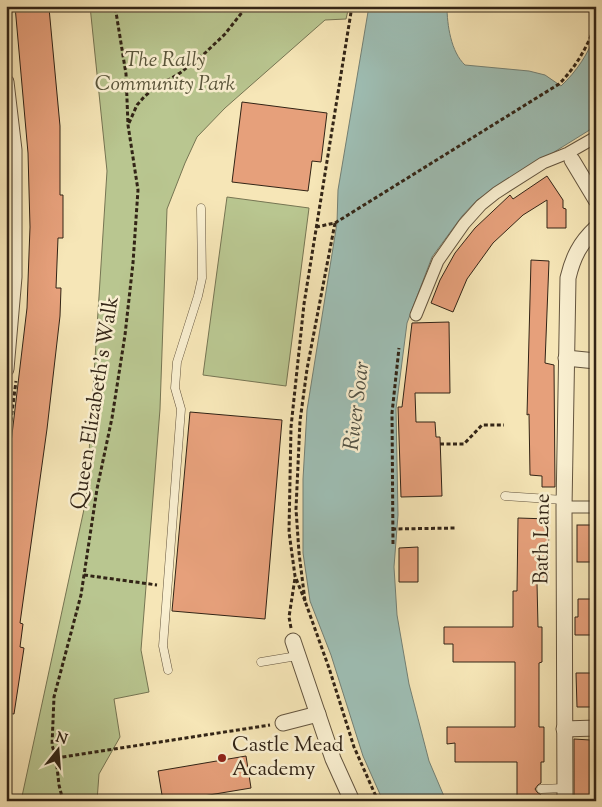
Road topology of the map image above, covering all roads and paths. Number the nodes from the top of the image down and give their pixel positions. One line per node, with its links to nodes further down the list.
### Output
1 (115, 6): 8 (path, Queen Elizabeth's Walk)
2 (230, 6): 5 (path)
3 (247, 6): 5 (path)
4 (352, 6): 15 (path)
5 (242, 11): 8 (path)
6 (596, 23): 14 (path)
7 (6, 82): 10 (street)
8 (128, 125): 35 (path, Queen Elizabeth's Walk)
9 (596, 137): 18 (street)
10 (10, 149): 17 (street)
11 (572, 160): 12 (street)
12 (596, 200)
13 (202, 208): 37 (lane)
14 (335, 223): 15 (path); 38 (path)
15 (316, 227): 36 (path)
16 (596, 228): 20 (street, Bath Lane)
17 (10, 275): 22 (street)
18 (416, 316)
19 (399, 348): 33 (path)
20 (566, 358): 21 (street); 30 (street, Bath Lane)
21 (596, 361)
22 (6, 369)
23 (6, 385): 24 (path)
24 (16, 387)
25 (6, 418): 26 (path)
26 (12, 419)
27 (504, 425): 28 (path)
28 (440, 444)
29 (505, 496): 30 (lane)
30 (564, 504): 31 (street); 44 (street, Bath Lane)
31 (596, 507)
32 (457, 528): 33 (path)
33 (392, 529): 34 (path)
34 (393, 544)
35 (84, 575): 37 (path); 46 (path, Queen Elizabeth's Walk)
36 (295, 576): 38 (path); 39 (path)
37 (168, 586): 41 (lane)
38 (305, 601): 51 (path)
39 (295, 648): 40 (lane); 42 (street)
40 (261, 662)
41 (168, 670)
42 (318, 714): 43 (street); 50 (street)
43 (283, 723): 46 (path)
44 (564, 728): 45 (street); 48 (street, Bath Lane)
45 (596, 728)
46 (56, 758): 49 (path, Queen Elizabeth's Walk)
47 (541, 789): 48 (lane)
48 (564, 794)
49 (64, 801)
50 (352, 801)
51 (378, 801)

